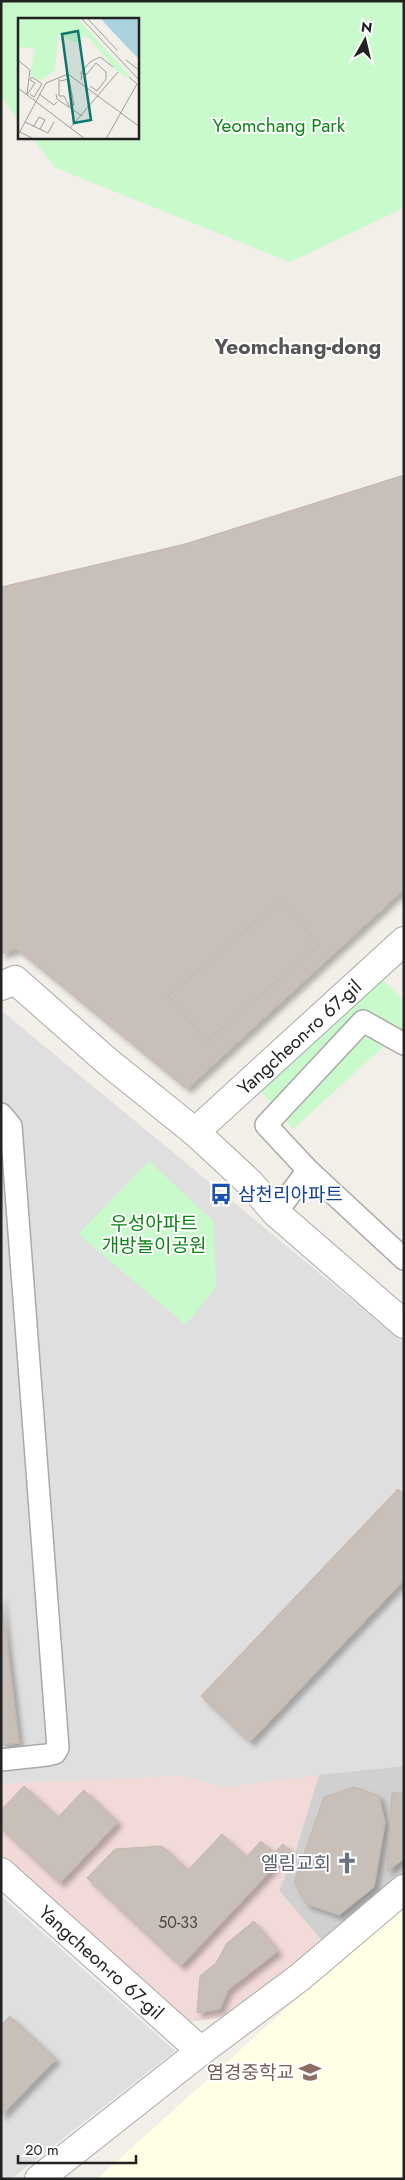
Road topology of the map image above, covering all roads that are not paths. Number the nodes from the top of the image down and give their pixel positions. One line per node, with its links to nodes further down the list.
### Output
1 (404, 941): 5 (street, Yangcheon-ro 67-gil)
2 (1, 986): 5 (street)
3 (404, 1044): 6 (lane)
4 (1, 1114): 10 (lane)
5 (195, 1132): 7 (street)
6 (308, 1170): 7 (lane); 8 (lane)
7 (276, 1213): 9 (street)
8 (404, 1259)
9 (404, 1324)
10 (1, 1760)
11 (1, 1872): 13 (street, Yangcheon-ro 67-gil)
12 (404, 1889): 13 (street)
13 (201, 2051): 14 (street)
14 (39, 2179)

